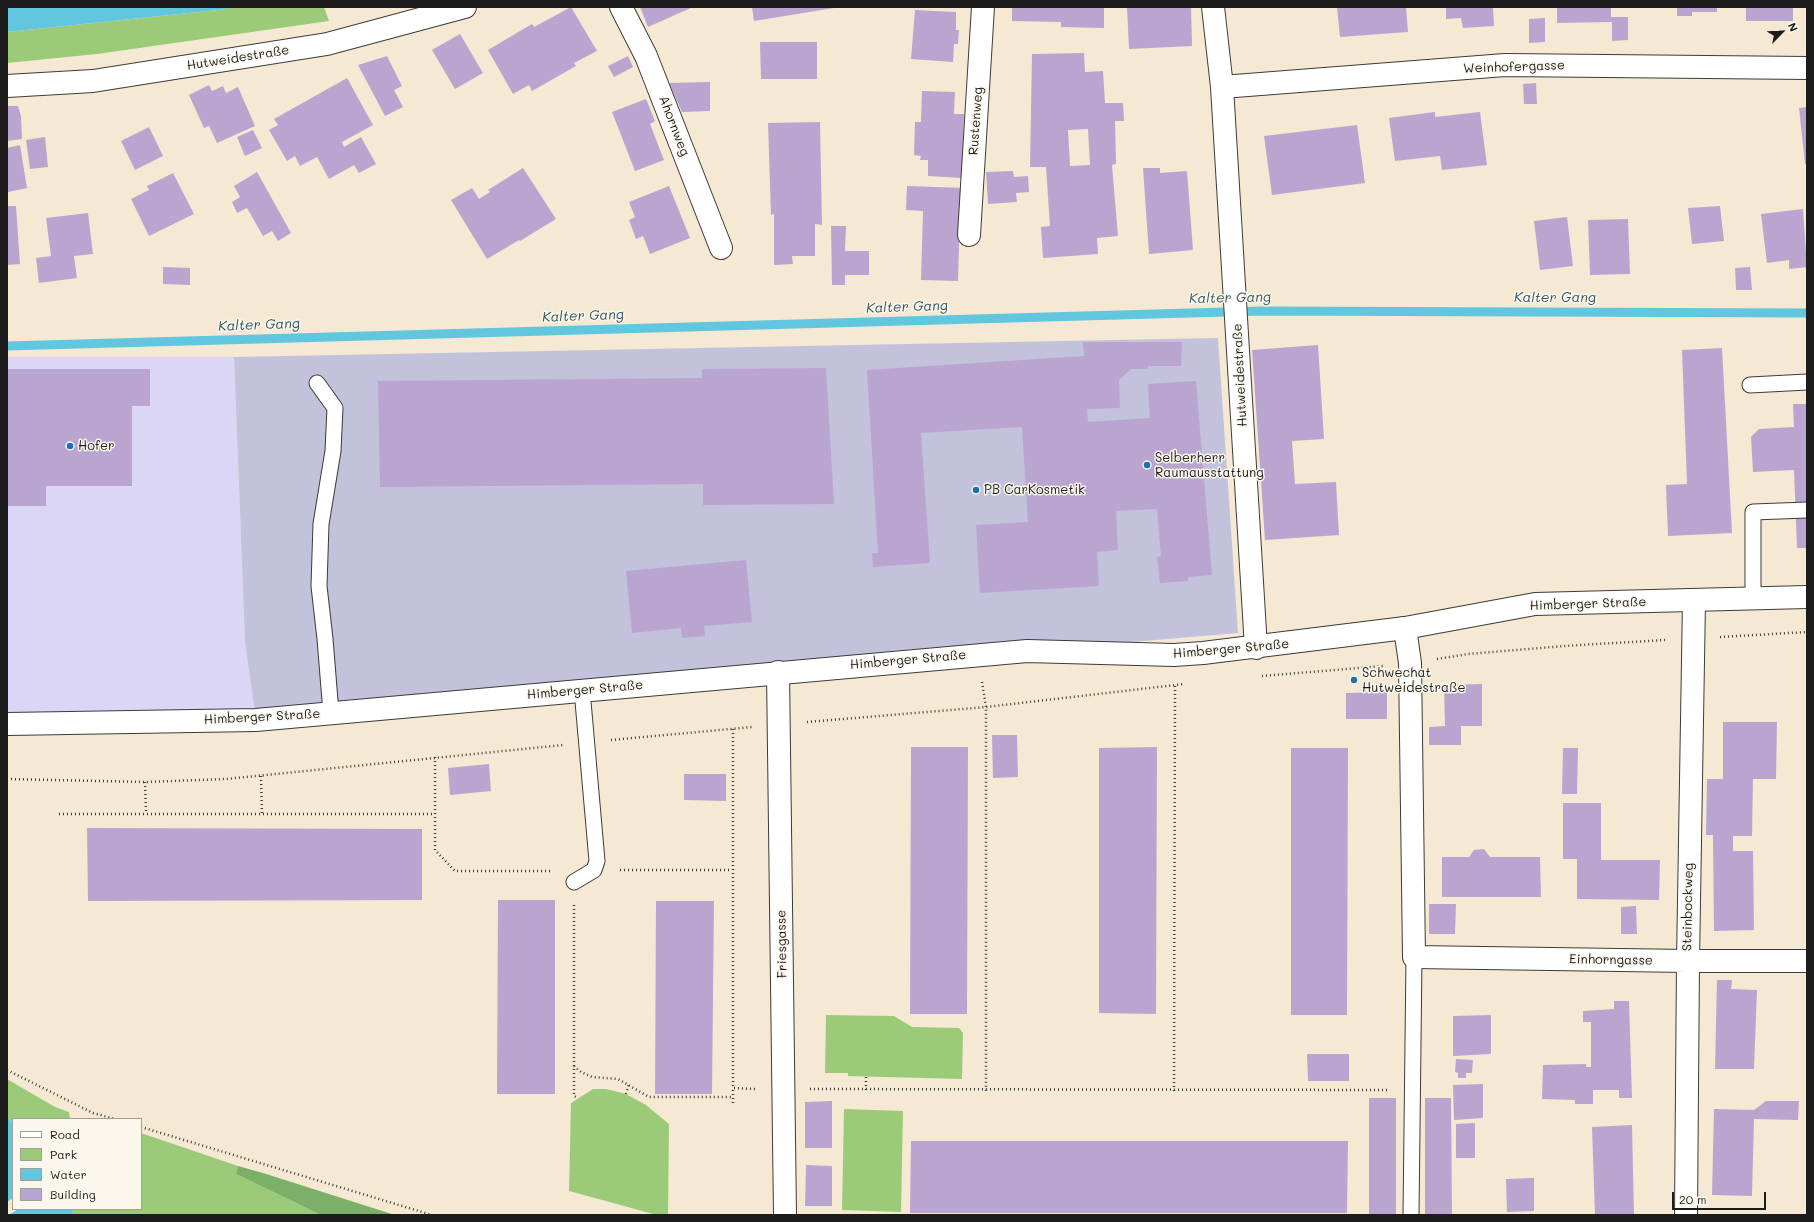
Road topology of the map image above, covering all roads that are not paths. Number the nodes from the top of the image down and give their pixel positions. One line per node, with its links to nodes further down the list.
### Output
1 (465, 7): 6 (street, Hutweidestraße)
2 (621, 7): 9 (street, Ahornweg)
3 (983, 7): 8 (street, Rustenweg)
4 (1213, 7): 7 (street, Hutweidestraße)
5 (1807, 68): 7 (street, Weinhofergasse)
6 (7, 86)
7 (1222, 87): 18 (street, Hutweidestraße)
8 (969, 235)
9 (721, 248)
10 (1807, 382): 12 (lane)
11 (317, 383): 21 (lane)
12 (1750, 385)
13 (1807, 510): 16 (lane)
14 (1807, 597): 16 (street, Himberger Straße)
15 (1694, 600): 16 (street, Himberger Straße); 17 (street, Himberger Straße); 25 (street, Steinbockweg)
16 (1753, 600)
17 (1405, 628): 18 (street, Himberger Straße); 24 (street)
18 (1256, 648): 19 (street, Himberger Straße)
19 (778, 672): 20 (street, Himberger Straße); 27 (street, Friesgasse)
20 (582, 690): 21 (street, Himberger Straße); 23 (lane)
21 (331, 713): 22 (street, Himberger Straße)
22 (7, 724)
23 (574, 882)
24 (1414, 957): 25 (street, Einhorngasse); 28 (lane)
25 (1688, 961): 26 (street, Einhorngasse); 29 (street, Steinbockweg)
26 (1807, 961)
27 (785, 1215)
28 (1411, 1215)
29 (1686, 1215)

